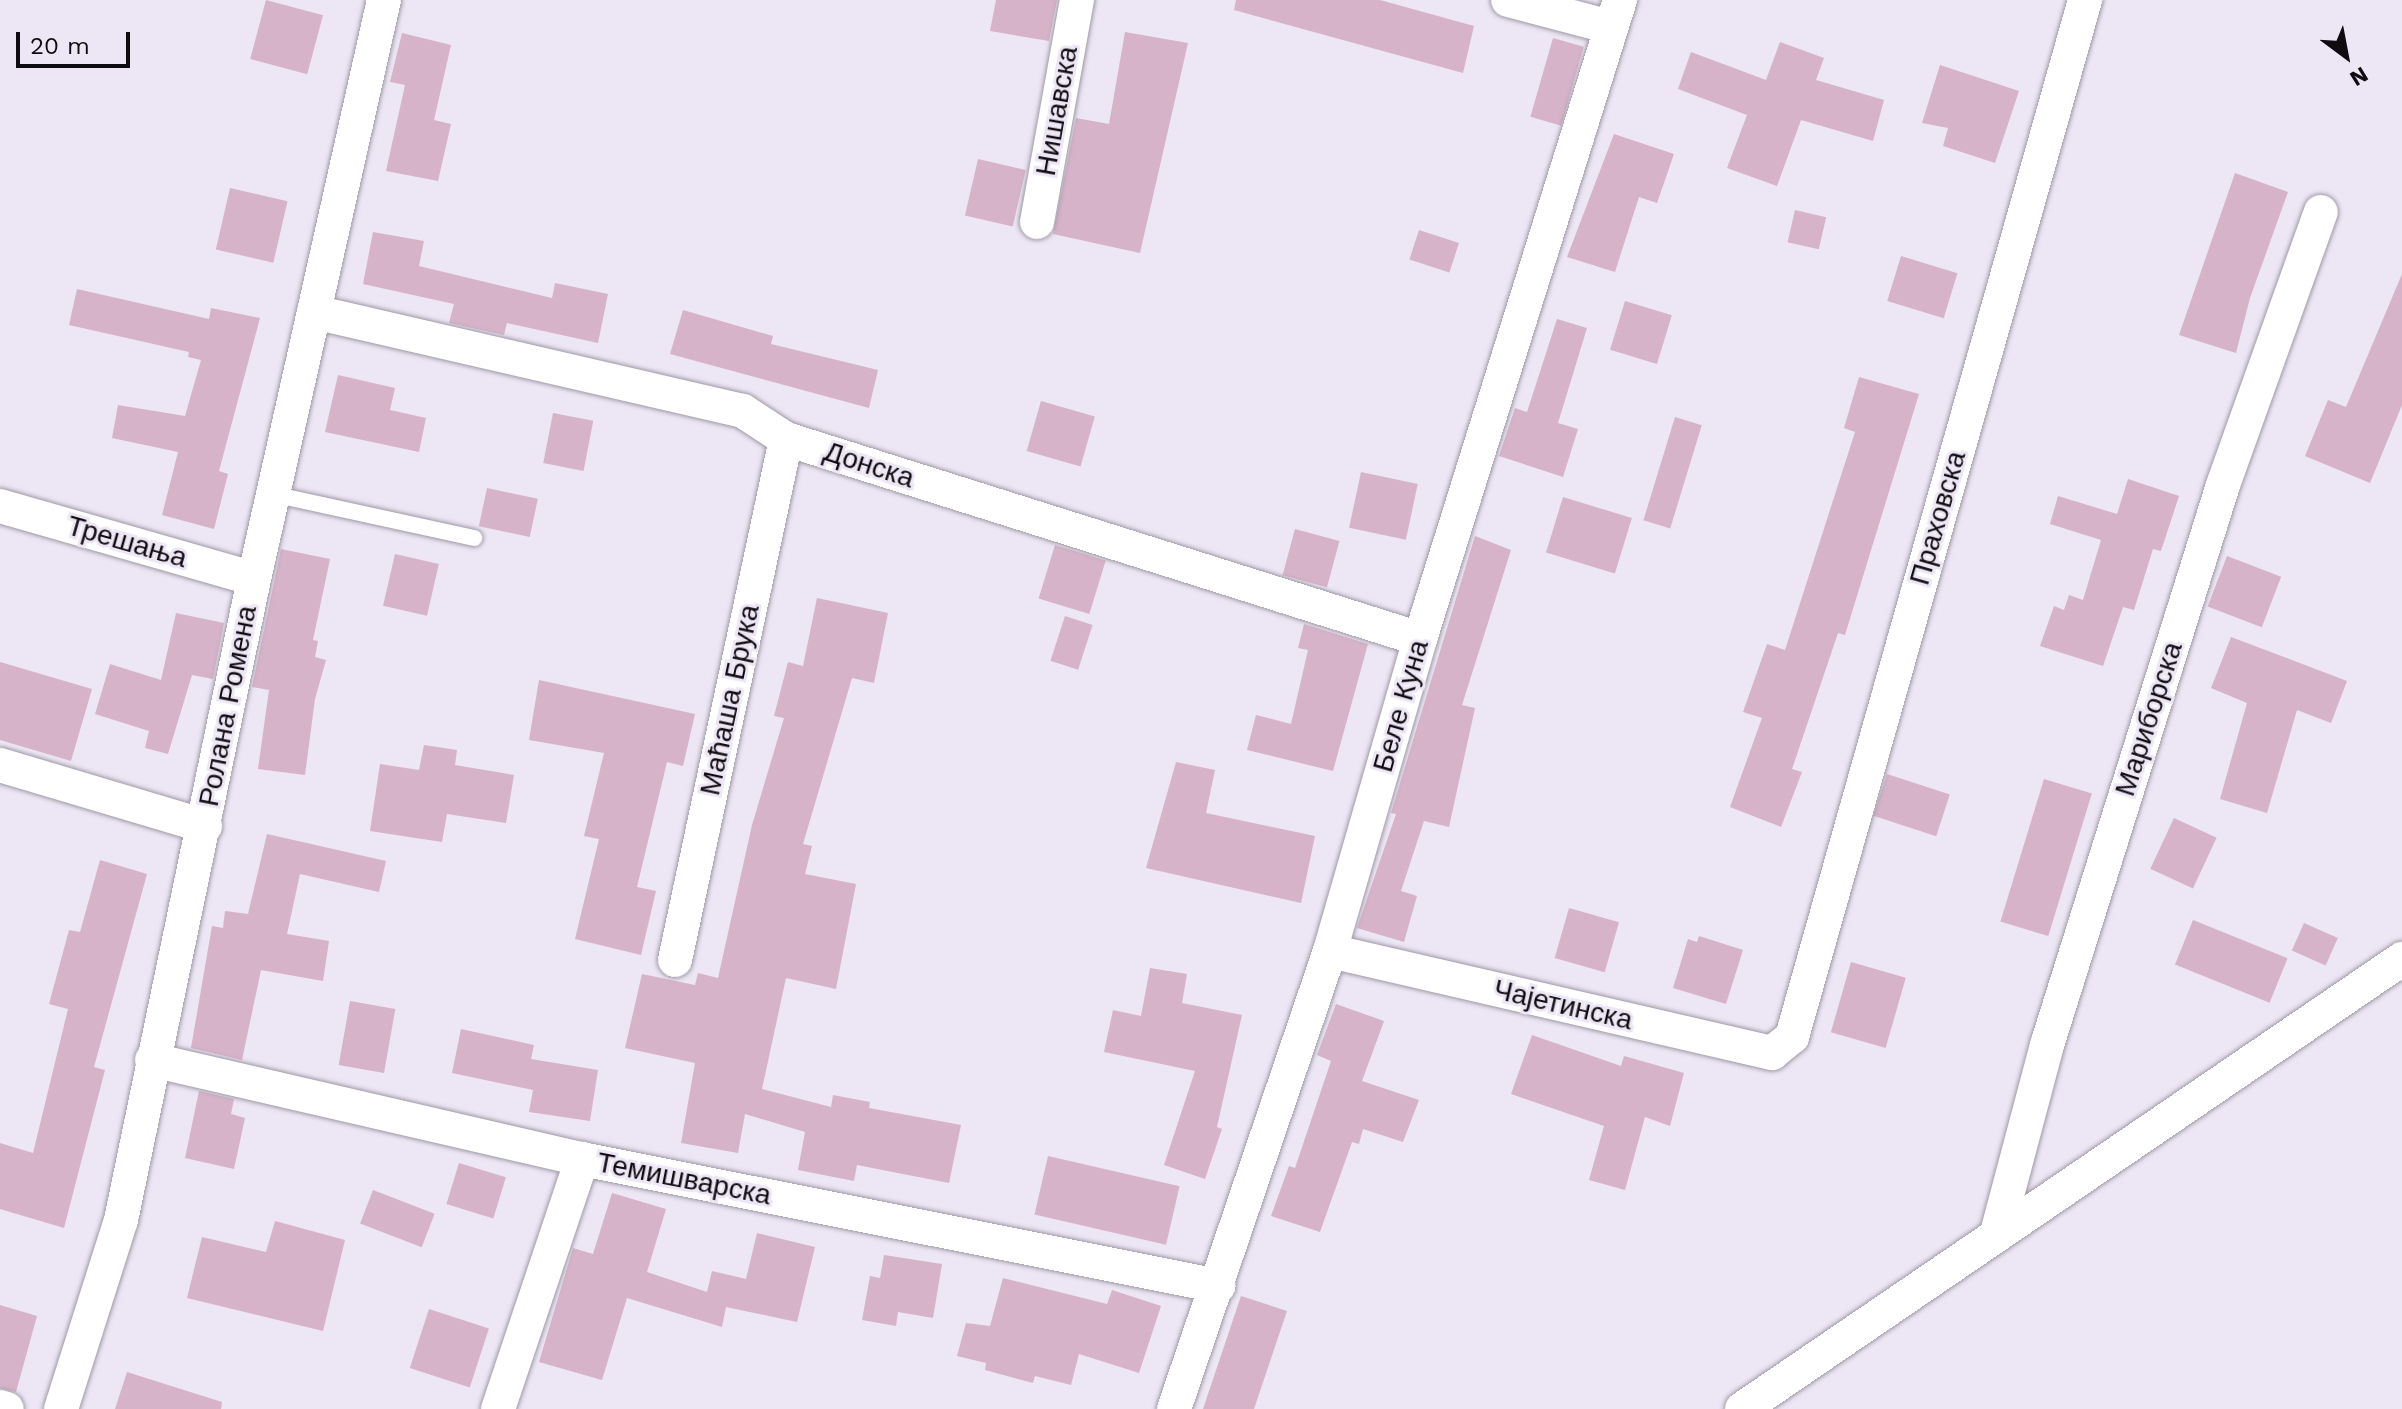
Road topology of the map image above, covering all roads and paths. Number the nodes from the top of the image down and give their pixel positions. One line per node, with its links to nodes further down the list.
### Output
1 (1077, 0): 7 (street, Нишавска)
2 (1508, 0): 5 (street)
3 (2085, 0): 20 (street, Праховска)
4 (380, 1): 8 (street, Ролана Ромена)
5 (1615, 14): 14 (street, Беле Куна)
6 (2321, 212): 23 (street, Мариборска)
7 (1037, 222)
8 (314, 312): 9 (street, Донска); 10 (street, Ролана Ромена)
9 (786, 439): 14 (street, Донска); 19 (street, Маћаша Брука)
10 (272, 494): 12 (lane); 13 (street, Ролана Ромена)
11 (0, 506): 13 (street, Трешања)
12 (474, 538)
13 (254, 579): 16 (street, Ролана Ромена)
14 (1420, 639): 17 (street, Беле Куна)
15 (0, 765): 16 (street)
16 (205, 826): 21 (street, Ролана Ромена)
17 (1330, 951): 20 (street, Чајетинска); 24 (street, Беле Куна)
18 (2402, 959): 23 (street)
19 (675, 960)
20 (1792, 1037)
21 (152, 1060): 22 (street, Темишварска); 27 (street, Ролана Ромена)
22 (582, 1159): 24 (street, Темишварска); 28 (street)
23 (1997, 1233): 30 (street)
24 (1218, 1286): 29 (street, Беле Куна)
25 (0, 1407): 26 (street)
26 (7, 1409)
27 (61, 1409)
28 (498, 1409)
29 (1174, 1409)
30 (1742, 1409)

